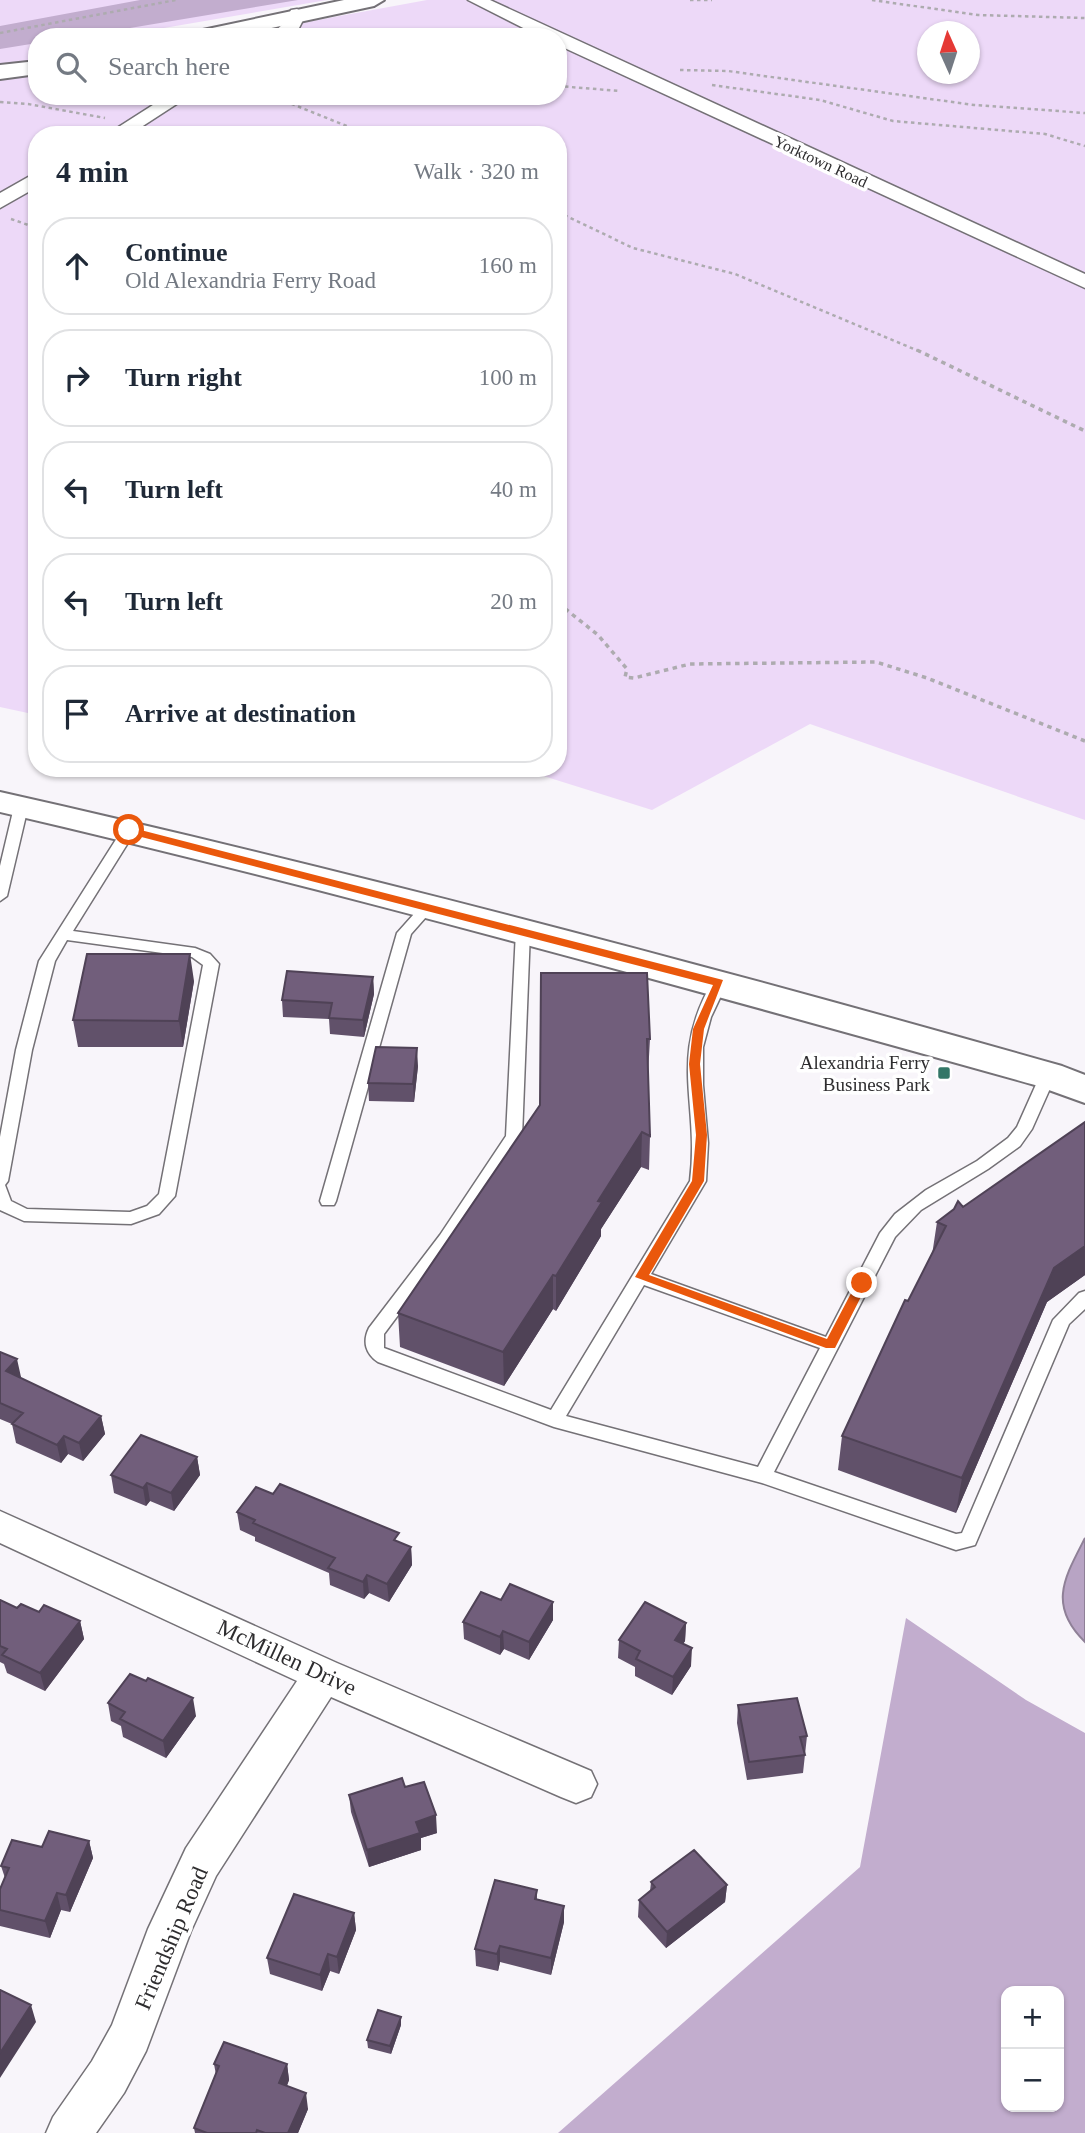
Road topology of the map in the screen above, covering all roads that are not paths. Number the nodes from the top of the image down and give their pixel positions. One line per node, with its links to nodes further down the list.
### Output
1 (348, 0): 4 (street)
2 (374, 0): 4 (main road)
3 (476, 0): 7 (street, Yorktown Road)
4 (302, 13): 5 (main road); 6 (street)
5 (252, 28)
6 (288, 28)
7 (535, 28)
8 (567, 43): 15 (street, Yorktown Road)
9 (28, 67): 10 (main road)
10 (0, 72)
11 (160, 105): 12 (street)
12 (115, 126)
13 (28, 186): 14 (street)
14 (1, 209)
15 (1085, 282)
16 (11, 805): 17 (main road); 18 (lane)
17 (129, 830): 19 (main road); 21 (lane)
18 (0, 896)
19 (428, 908): 20 (main road); 28 (lane)
20 (523, 931): 23 (main road); 32 (lane)
21 (64, 935): 22 (lane); 26 (lane)
22 (205, 957): 27 (lane)
23 (719, 983): 24 (main road); 29 (lane)
24 (1048, 1075): 25 (main road); 31 (lane)
25 (1085, 1090)
26 (0, 1181)
27 (0, 1189)
28 (328, 1201)
29 (642, 1277): 31 (lane); 32 (lane)
30 (1085, 1298): 33 (lane)
31 (830, 1345): 33 (lane)
32 (554, 1420): 33 (lane)
33 (763, 1476)
34 (0, 1527): 35 (street, McMillen Drive)
35 (323, 1675): 36 (street, McMillen Drive); 37 (street, Friendship Road)
36 (576, 1784)
37 (69, 2133)

